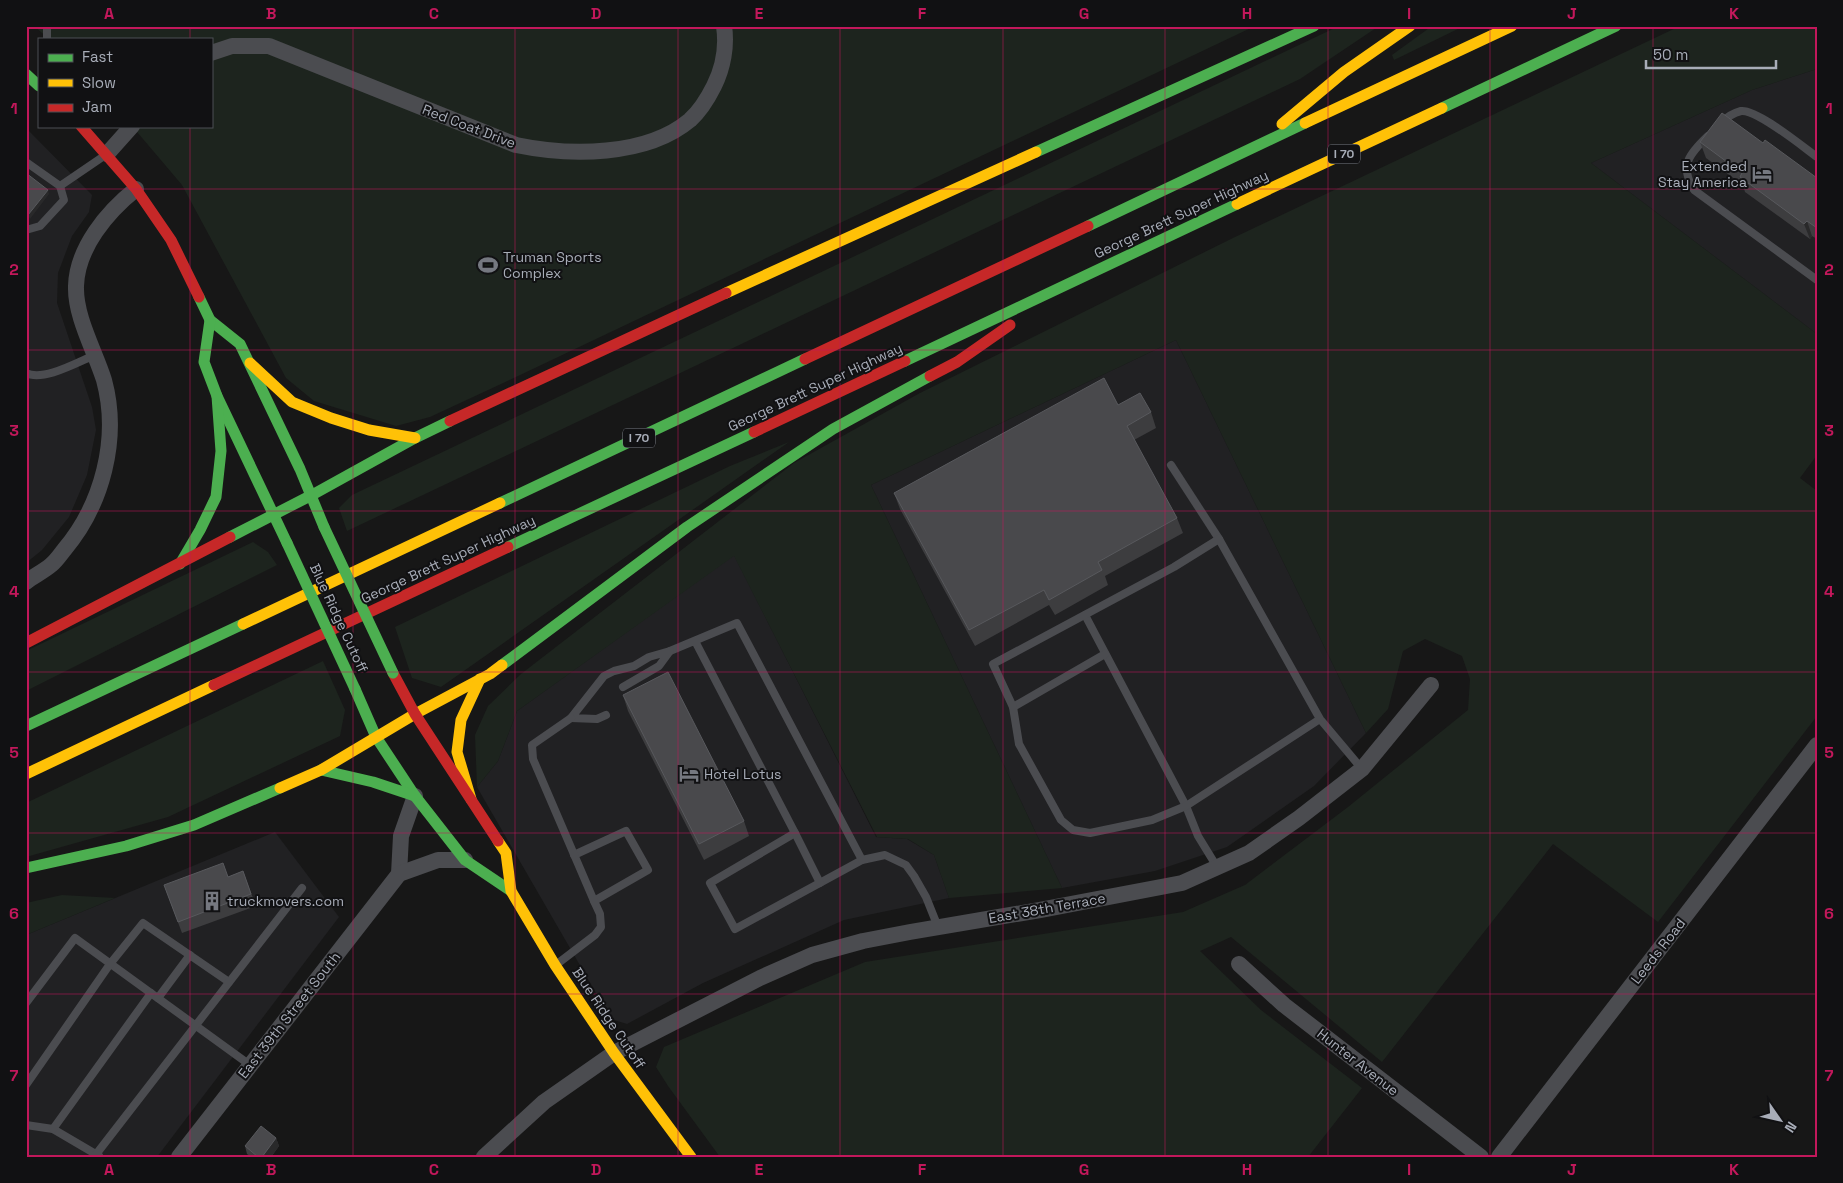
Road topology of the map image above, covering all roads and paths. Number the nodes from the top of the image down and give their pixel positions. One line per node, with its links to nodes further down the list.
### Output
1 (724, 26): 6 (street, Red Coat Drive)
2 (1314, 26): 25 (main road)
3 (1410, 26): 11 (main road)
4 (1512, 26): 11 (main road, George Brett Super Highway / I 70)
5 (1616, 26): 19 (main road, George Brett Super Highway / I 70)
6 (212, 53)
7 (26, 74): 8 (main road)
8 (38, 85)
9 (84, 128): 12 (main road, Blue Ridge Cutoff)
10 (130, 128): 12 (street)
11 (1252, 149): 45 (main road, George Brett Super Highway / I 70)
12 (107, 154): 15 (lane); 16 (main road, Blue Ridge Cutoff)
13 (1817, 157): 18 (lane)
14 (26, 162): 15 (lane)
15 (60, 186): 17 (lane)
16 (136, 190): 20 (main road, Blue Ridge Cutoff); 21 (street)
17 (26, 230)
18 (1817, 280)
19 (1072, 282): 37 (main road); 50 (main road, George Brett Super Highway / I 70)
20 (210, 320): 22 (main road, Blue Ridge Cutoff); 24 (main road, Blue Ridge Cutoff)
21 (95, 355): 23 (lane); 31 (street)
22 (250, 363): 25 (main road); 27 (main road, Blue Ridge Cutoff)
23 (27, 375)
24 (217, 396): 28 (main road, Blue Ridge Cutoff); 30 (main road)
25 (415, 438): 27 (main road)
26 (1171, 465): 29 (lane)
27 (312, 495): 28 (main road); 41 (main road, Blue Ridge Cutoff, bridge)
28 (274, 514): 30 (main road); 46 (main road, Blue Ridge Cutoff, bridge)
29 (1219, 539): 32 (lane); 44 (lane)
30 (180, 564): 34 (main road)
31 (26, 582)
32 (1085, 615): 36 (lane); 40 (lane)
33 (695, 641): 35 (lane); 54 (lane); 57 (lane)
34 (26, 643)
35 (670, 652): 39 (lane); 43 (lane)
36 (1105, 654): 40 (lane); 53 (lane)
37 (480, 679): 41 (main road); 52 (main road)
38 (1431, 685): 48 (street, East 38th Terrace)
39 (623, 687)
40 (1012, 707): 53 (lane)
41 (414, 714): 46 (main road); 52 (main road, Blue Ridge Cutoff)
42 (606, 715): 43 (lane)
43 (571, 718): 55 (lane)
44 (1320, 719): 48 (lane); 53 (lane)
45 (26, 726)
46 (376, 737): 49 (main road); 51 (main road, Blue Ridge Cutoff)
47 (1816, 749): 84 (street, Leeds Road)
48 (1362, 769): 59 (street, East 38th Terrace)
49 (321, 770): 51 (main road); 58 (main road)
50 (26, 774)
51 (415, 796): 56 (main road, Blue Ridge Cutoff); 60 (street)
52 (471, 798): 63 (main road, Blue Ridge Cutoff)
53 (1186, 806): 59 (lane)
54 (795, 833): 61 (lane); 61 (lane)
55 (574, 855): 64 (lane); 64 (lane)
56 (465, 860): 60 (street); 63 (main road, Blue Ridge Cutoff)
57 (862, 860): 61 (lane); 65 (lane)
58 (26, 868)
59 (1217, 868): 65 (street, East 38th Terrace)
60 (399, 874): 75 (street, East 39th Street South)
61 (820, 883)
62 (302, 888): 70 (lane)
63 (511, 891): 69 (main road, Blue Ridge Cutoff)
64 (594, 901): 69 (lane)
65 (938, 927): 74 (street, East 38th Terrace)
66 (190, 955): 67 (lane); 70 (lane); 71 (lane)
67 (110, 964): 71 (lane); 72 (lane); 76 (lane)
68 (1239, 964): 83 (street, Hunter Avenue)
69 (555, 965): 74 (main road, Blue Ridge Cutoff)
70 (229, 982): 73 (lane)
71 (154, 996): 73 (lane); 78 (lane)
72 (26, 1003)
73 (196, 1026): 75 (lane); 79 (lane)
74 (614, 1053): 81 (street, East 38th Terrace); 82 (main road, Blue Ridge Cutoff)
75 (250, 1065): 80 (street, East 39th Street South)
76 (26, 1085)
77 (26, 1125): 78 (lane)
78 (53, 1129): 79 (lane)
79 (97, 1156)
80 (180, 1157)
81 (484, 1157)
82 (691, 1157)
83 (1481, 1157)
84 (1499, 1157)

